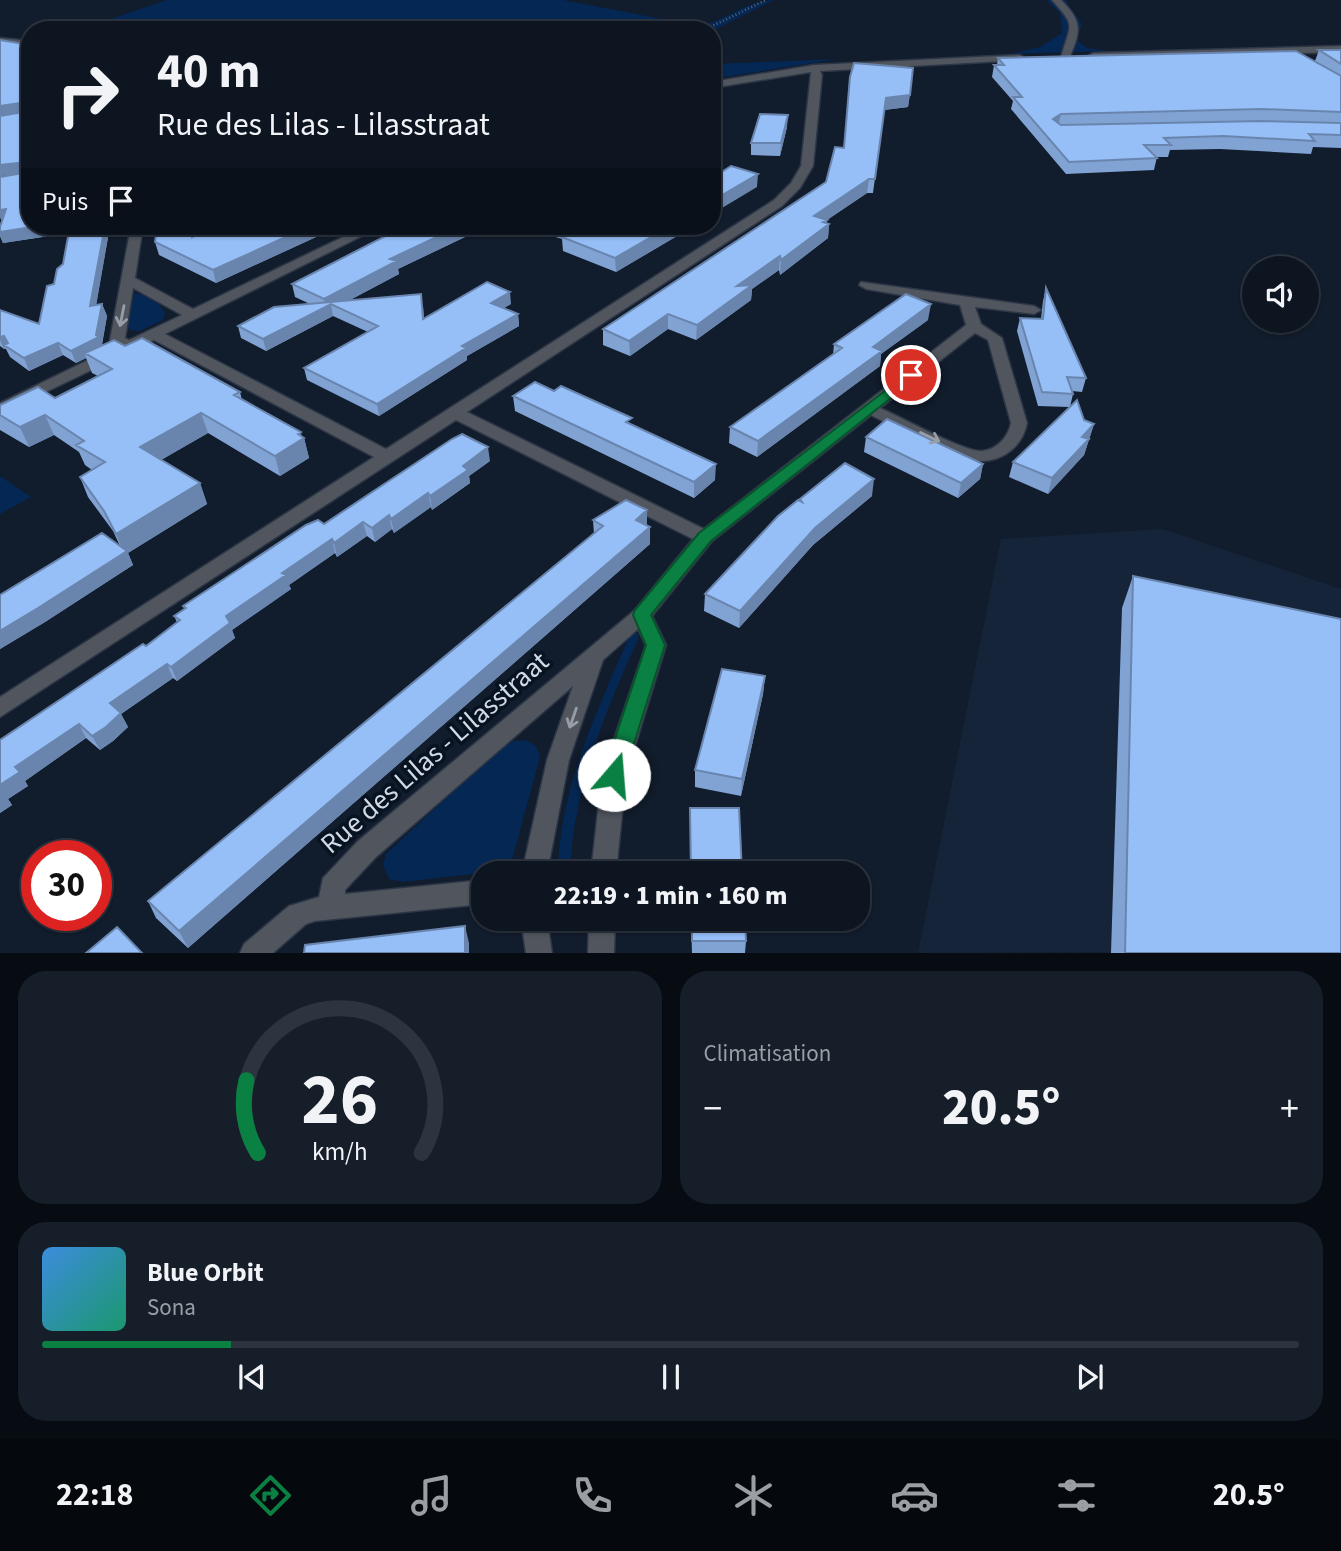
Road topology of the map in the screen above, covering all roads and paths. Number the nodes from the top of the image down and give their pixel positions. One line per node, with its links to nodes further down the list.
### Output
1 (766, 0): 3 (path)
2 (1056, 0): 9 (street)
3 (721, 22)
4 (0, 41): 5 (street)
5 (21, 43)
6 (1341, 49): 7 (street)
7 (1286, 50): 9 (street); 11 (street)
8 (1053, 57): 9 (street)
9 (1066, 57)
10 (1028, 58): 12 (street)
11 (1304, 62)
12 (814, 68): 13 (street); 26 (street)
13 (721, 84)
14 (136, 235): 16 (street)
15 (357, 235): 20 (street)
16 (129, 280): 20 (street); 23 (street, one-way to 23)
17 (866, 285): 18 (street)
18 (966, 302): 19 (street); 21 (street)
19 (1034, 310)
20 (193, 314): 22 (street)
21 (975, 326): 24 (street, Rue des Lilas - Lilasstraat); 24 (street, one-way to 21)
22 (155, 334): 23 (street); 27 (street)
23 (128, 346): 25 (street)
24 (868, 408): 28 (street, Rue des Lilas - Lilasstraat)
25 (0, 409)
26 (454, 412): 27 (street); 28 (street)
27 (386, 456): 31 (street)
28 (705, 537): 29 (street, Rue des Lilas - Lilasstraat)
29 (642, 615): 30 (street, Rue des Lilas - Lilasstraat); 33 (street)
30 (595, 653): 32 (street, Rue des Lilas - Lilasstraat, one-way to 32); 35 (street, Rue des Lilas - Lilasstraat)
31 (0, 708)
32 (537, 861)
33 (605, 861)
34 (471, 893): 35 (street)
35 (332, 907): 38 (street)
36 (536, 931): 39 (street)
37 (602, 931): 40 (street)
38 (253, 953)
39 (539, 953)
40 (601, 953)

